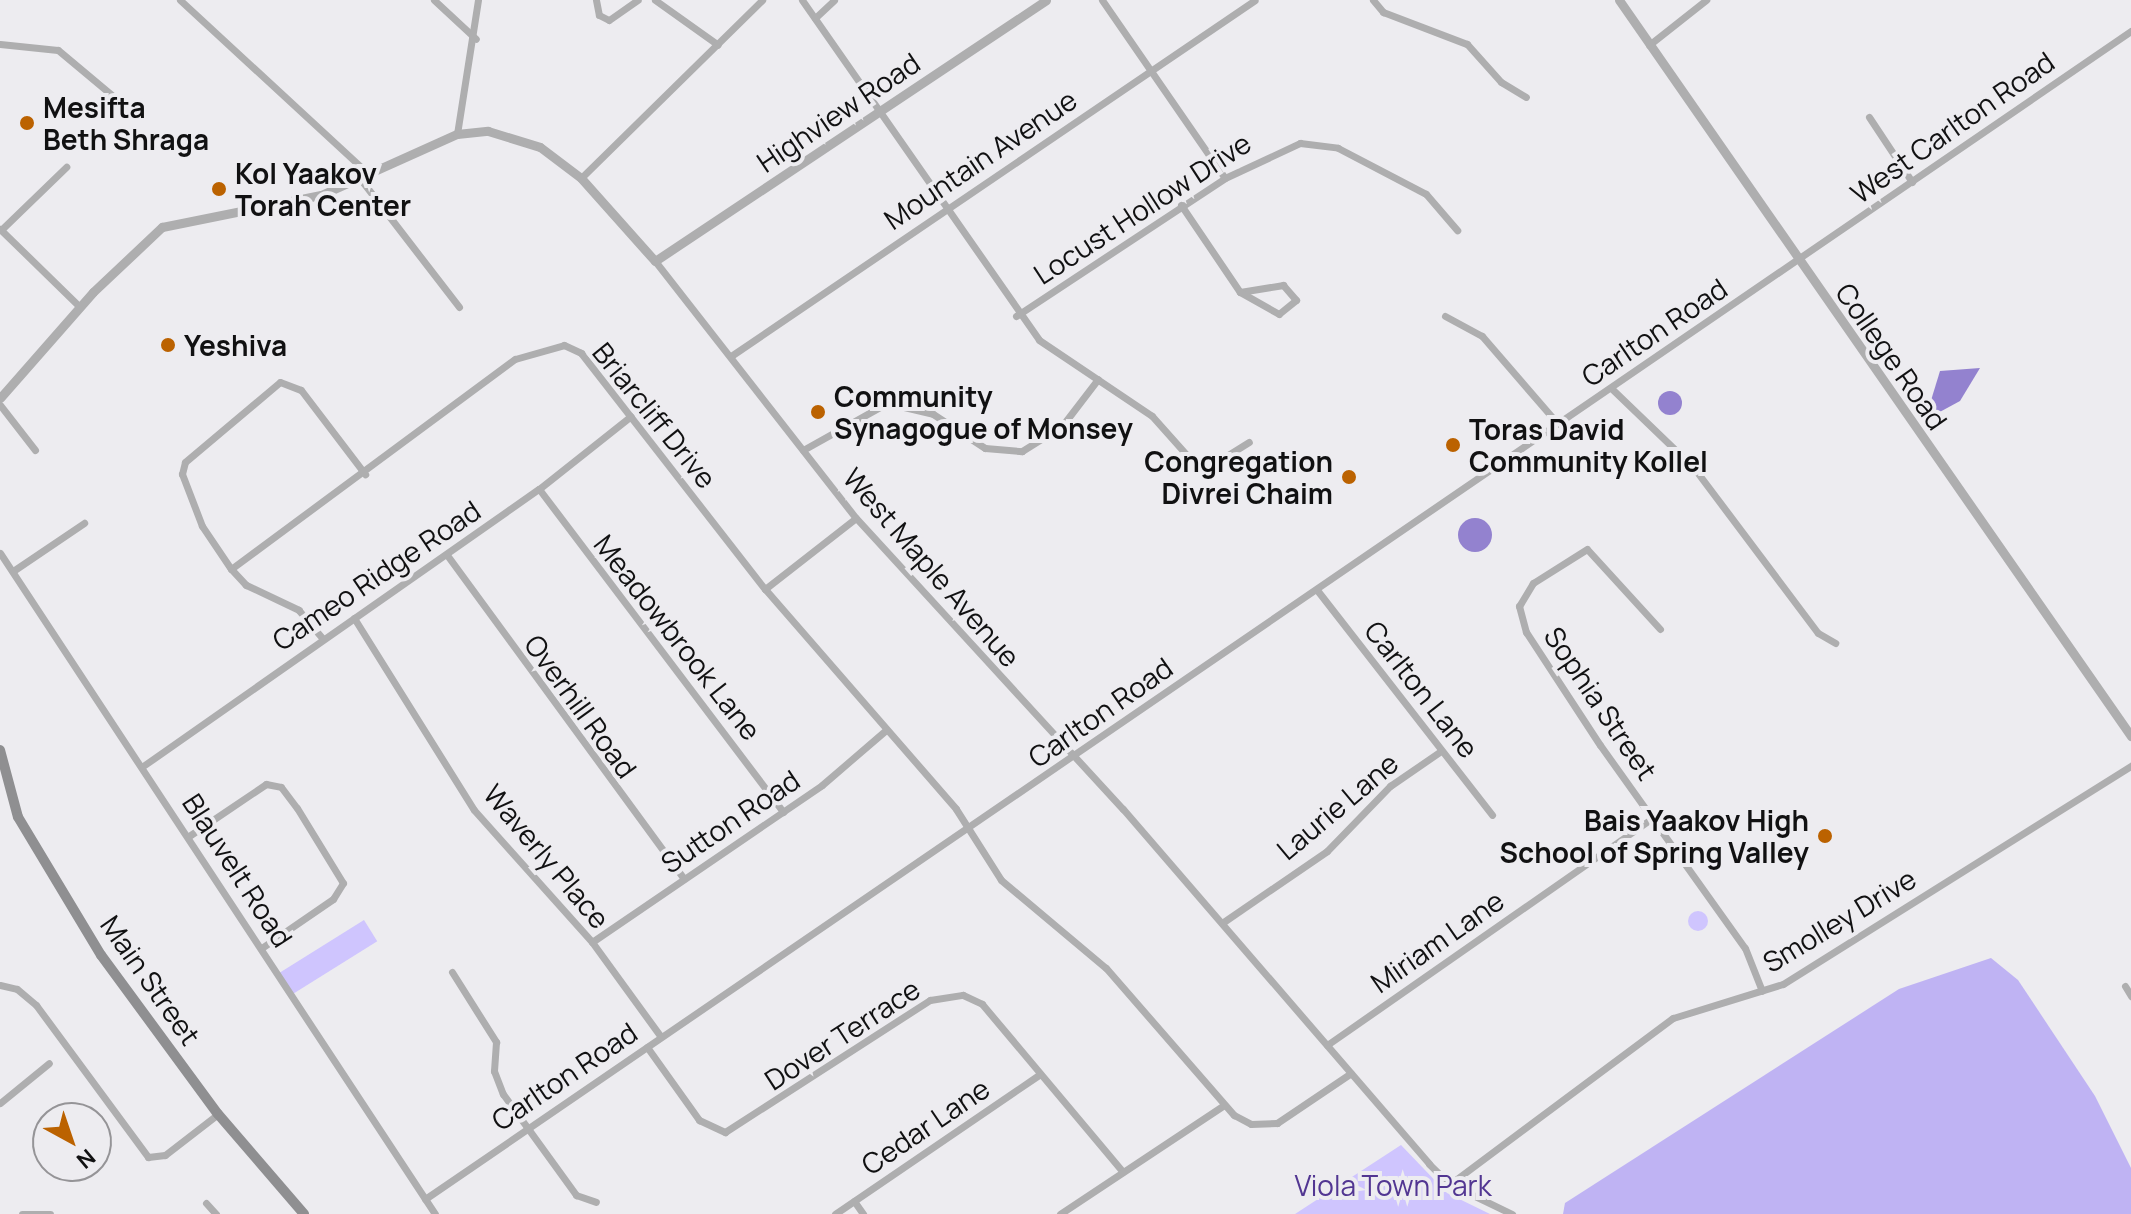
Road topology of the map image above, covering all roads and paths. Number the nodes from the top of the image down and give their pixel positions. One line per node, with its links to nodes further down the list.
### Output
1 (180, 0): 31 (street)
2 (434, 0): 18 (street)
3 (478, 0): 18 (street)
4 (596, 0): 5 (street)
5 (638, 0)
6 (655, 0): 20 (street)
7 (762, 0): 20 (street)
8 (802, 0): 16 (street)
9 (834, 0): 16 (street)
10 (1046, 0): 24 (street, Highview Road)
11 (1102, 0): 22 (street)
12 (1255, 0): 22 (street, Mountain Avenue)
13 (1373, 0): 23 (street)
14 (1619, 0): 21 (street, College Road)
15 (1706, 0): 21 (street)
16 (815, 18): 24 (street)
17 (2131, 31): 32 (street, West Carlton Road)
18 (476, 39): 27 (street)
19 (0, 44): 25 (street)
20 (718, 45): 29 (street)
21 (1649, 45): 38 (street, College Road)
22 (1151, 72): 30 (street); 34 (street, Mountain Avenue)
23 (1526, 97)
24 (879, 111): 34 (street); 37 (street, Highview Road)
25 (137, 116)
26 (1869, 117): 32 (street)
27 (457, 134): 29 (street, West Maple Avenue); 31 (street)
28 (66, 167): 35 (street)
29 (581, 178): 37 (street, West Maple Avenue)
30 (1225, 178): 33 (street, Locust Hollow Drive); 36 (street, Locust Hollow Drive)
31 (367, 179): 40 (street); 41 (street)
32 (1912, 182): 38 (street, West Carlton Road)
33 (1181, 205): 39 (street); 42 (street, Locust Hollow Drive)
34 (944, 208): 42 (street); 44 (street, Mountain Avenue)
35 (0, 230): 40 (street)
36 (1457, 230)
37 (655, 261): 44 (street, West Maple Avenue)
38 (1799, 261): 46 (street, Carlton Road); 69 (street, College Road)
39 (1240, 292): 39 (street)
40 (80, 307): 47 (street)
41 (459, 307)
42 (1016, 316): 45 (street)
43 (1445, 316): 50 (street)
44 (731, 356): 53 (street, West Maple Avenue)
45 (1098, 379): 51 (street); 53 (street)
46 (1611, 388): 50 (street, Carlton Road); 67 (street)
47 (0, 398)
48 (0, 405): 52 (street)
49 (631, 416): 54 (street, Briarcliff Drive); 55 (street, Cameo Ridge Road); 62 (street, Briarcliff Drive)
50 (1557, 423): 63 (street, Carlton Road)
51 (1249, 442)
52 (35, 450)
53 (803, 450): 56 (street, West Maple Avenue)
54 (365, 474): 60 (street, Briarcliff Drive); 60 (street)
55 (539, 489): 59 (street, Cameo Ridge Road); 75 (street, Meadowbrook Lane)
56 (856, 518): 62 (street); 72 (street, West Maple Avenue)
57 (84, 523): 61 (street)
58 (0, 553): 61 (street, Blauvelt Road)
59 (447, 555): 64 (street, Cameo Ridge Road); 80 (street, Overhill Road)
60 (231, 569): 66 (street)
61 (13, 571): 73 (street, Blauvelt Road)
62 (765, 589): 68 (street, Briarcliff Drive)
63 (1317, 590): 71 (street, Carlton Lane); 72 (street, Carlton Road)
64 (354, 618): 66 (street, Cameo Ridge Road); 82 (street, Waverly Place)
65 (1660, 629): 77 (street, Sophia Street)
66 (323, 639): 73 (street, Cameo Ridge Road)
67 (1835, 643)
68 (886, 730): 75 (street, Sutton Road); 78 (street, Briarcliff Drive)
69 (2131, 736)
70 (0, 750): 97 (main road, Main Street)
71 (1441, 751): 76 (street, Carlton Lane); 81 (street, Laurie Lane)
72 (1073, 757): 78 (street, Carlton Road); 81 (street, West Maple Avenue)
73 (143, 766): 79 (street, Blauvelt Road)
74 (2131, 766): 87 (street, Smolley Drive)
75 (783, 812): 80 (street, Sutton Road)
76 (1492, 815)
77 (1651, 819): 87 (street, Sophia Street); 90 (street, Miriam Lane)
78 (969, 828): 89 (street, Carlton Road); 96 (street, Briarcliff Drive)
79 (189, 836): 83 (street, Blauvelt Road); 83 (street)
80 (684, 879): 82 (street, Sutton Road)
81 (1222, 923): 90 (street, West Maple Avenue)
82 (592, 942): 89 (street, Waverly Place)
83 (263, 947): 101 (street, Blauvelt Road)
84 (452, 972): 98 (street)
85 (0, 985): 97 (street)
86 (2125, 986): 88 (street)
87 (1762, 991): 100 (street, Smolley Drive)
88 (2131, 996)
89 (661, 1037): 91 (street, Carlton Road)
90 (1327, 1045): 93 (street, West Maple Avenue)
91 (647, 1047): 94 (street, Dover Terrace); 98 (street, Carlton Road)
92 (49, 1063): 95 (street)
93 (1351, 1073): 96 (street); 100 (street, West Maple Avenue)
94 (1040, 1074): 99 (street, Dover Terrace); 102 (street, Cedar Lane)
95 (0, 1103)
96 (1224, 1105): 99 (street)
97 (218, 1114): 108 (main road, Main Street)
98 (526, 1127): 101 (street, Carlton Road); 103 (street)
99 (1123, 1172): 112 (street)
100 (1450, 1184): 113 (street, West Maple Avenue)
101 (425, 1199): 109 (street, Blauvelt Road)
102 (854, 1201): 110 (street, Cedar Lane); 111 (street)
103 (596, 1202)
104 (206, 1203): 107 (street)
105 (22, 1214): 106 (street)
106 (50, 1214)
107 (216, 1214)
108 (304, 1214)
109 (435, 1214)
110 (835, 1214)
111 (863, 1214)
112 (1060, 1214)
113 (1512, 1214)

